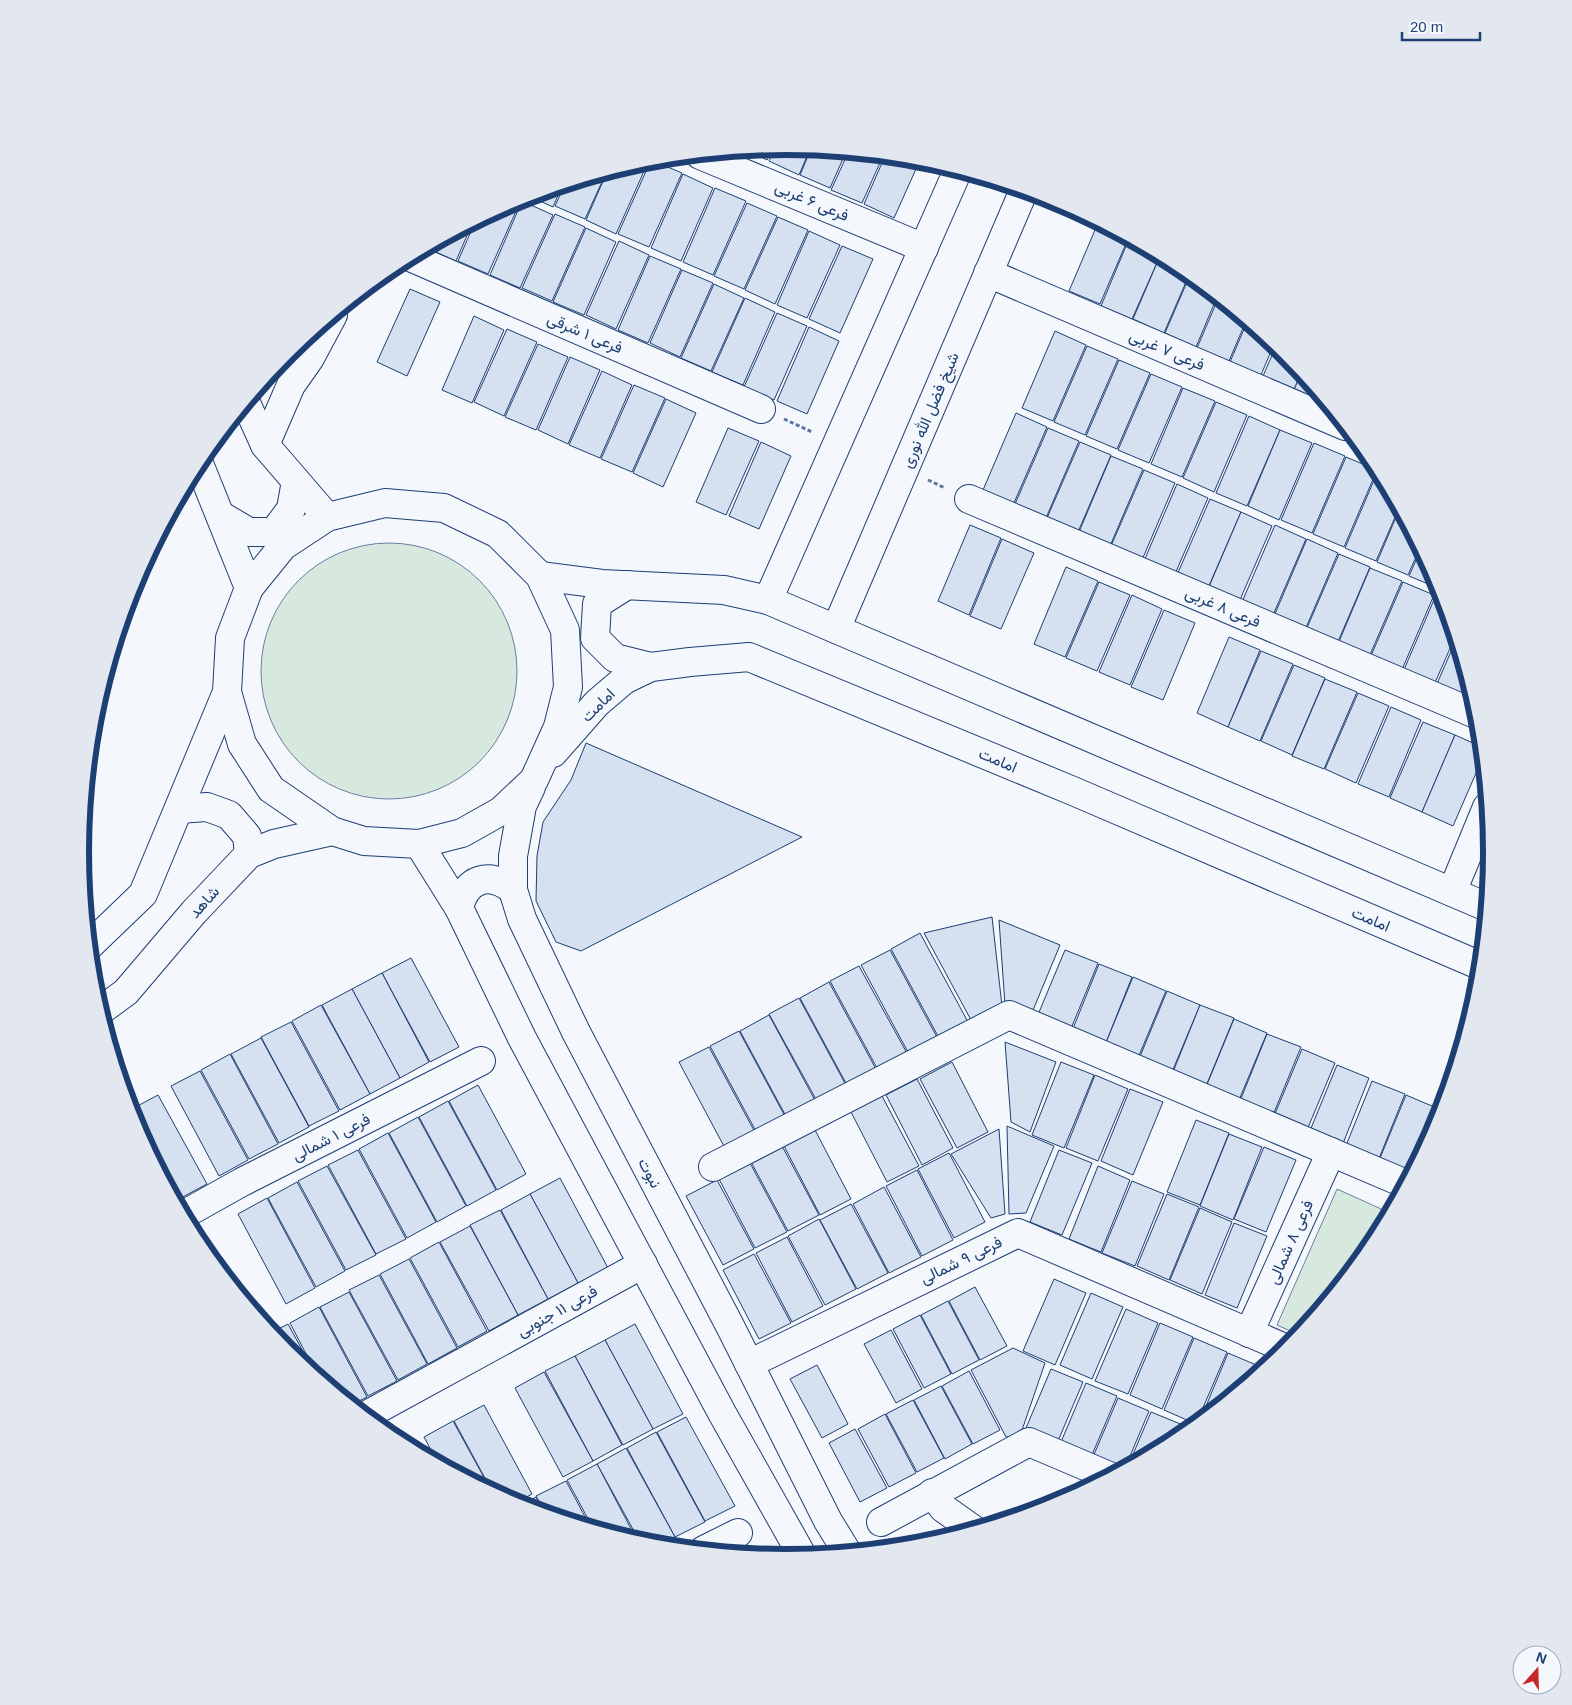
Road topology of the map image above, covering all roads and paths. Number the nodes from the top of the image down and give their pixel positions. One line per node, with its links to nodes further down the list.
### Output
1 (711, 160): 4 (main road, فرعی ۶ غربی)
2 (955, 177): 4 (main road)
3 (1021, 196): 6 (main road, شیخ فضل الله نوری)
4 (924, 248): 11 (main road)
5 (419, 261): 9 (main road, فرعی ۱ شرقی)
6 (988, 273): 10 (main road, فرعی ۷ غربی); 13 (main road, شیخ فضل الله نوری)
7 (326, 328): 12 (main road)
8 (249, 409): 12 (main road)
9 (761, 409): 11 (path)
10 (1333, 421)
11 (837, 444): 22 (main road)
12 (265, 445): 15 (main road)
13 (904, 469): 16 (path); 23 (main road, شیخ فضل الله نوری)
14 (202, 472): 17 (main road)
15 (296, 481): 17 (main road); 18 (main road)
16 (969, 498): 26 (main road, فرعی ۸ غربی)
17 (220, 515): 21 (main road)
18 (327, 517): 19 (main road); 21 (main road)
19 (540, 576): 20 (main road); 27 (main road)
20 (627, 585): 22 (main road); 24 (main road)
21 (249, 588): 25 (main road)
22 (768, 600): 23 (main road)
23 (836, 629): 34 (main road)
24 (651, 667): 27 (main road, امامت); 38 (main road, امامت)
25 (227, 692): 28 (main road); 30 (main road)
26 (1468, 710)
27 (536, 776): 31 (main road); 33 (main road, نبوت)
28 (179, 809): 32 (main road); 37 (main road)
29 (1482, 820): 34 (main road)
30 (332, 831): 31 (main road); 32 (main road, شاهد)
31 (419, 844): 36 (main road)
32 (249, 854): 39 (main road, شاهد)
33 (513, 890): 36 (main road); 48 (main road, نبوت)
34 (1452, 892): 35 (main road)
35 (1481, 905)
36 (458, 908): 45 (main road)
37 (95, 941)
38 (1474, 963)
39 (106, 1006)
40 (481, 1061): 44 (main road, فرعی ۱ شمالی)
41 (1331, 1152): 42 (main road); 43 (main road); 46 (main road, فرعی ۸ شمالی)
42 (713, 1167)
43 (1400, 1182)
44 (189, 1212)
45 (643, 1264): 49 (main road, فرعی ۱۱ جنوبی); 57 (main road)
46 (1249, 1333): 47 (main road, فرعی ۹ شمالی); 48 (main road, فرعی ۹ شمالی)
47 (1279, 1346)
48 (749, 1364): 56 (main road, نبوت)
49 (371, 1413)
50 (1103, 1473): 51 (main road)
51 (932, 1493): 52 (main road); 53 (main road)
52 (881, 1522)
53 (968, 1526)
54 (738, 1534): 55 (main road)
55 (713, 1546)
56 (844, 1547)
57 (798, 1549)

